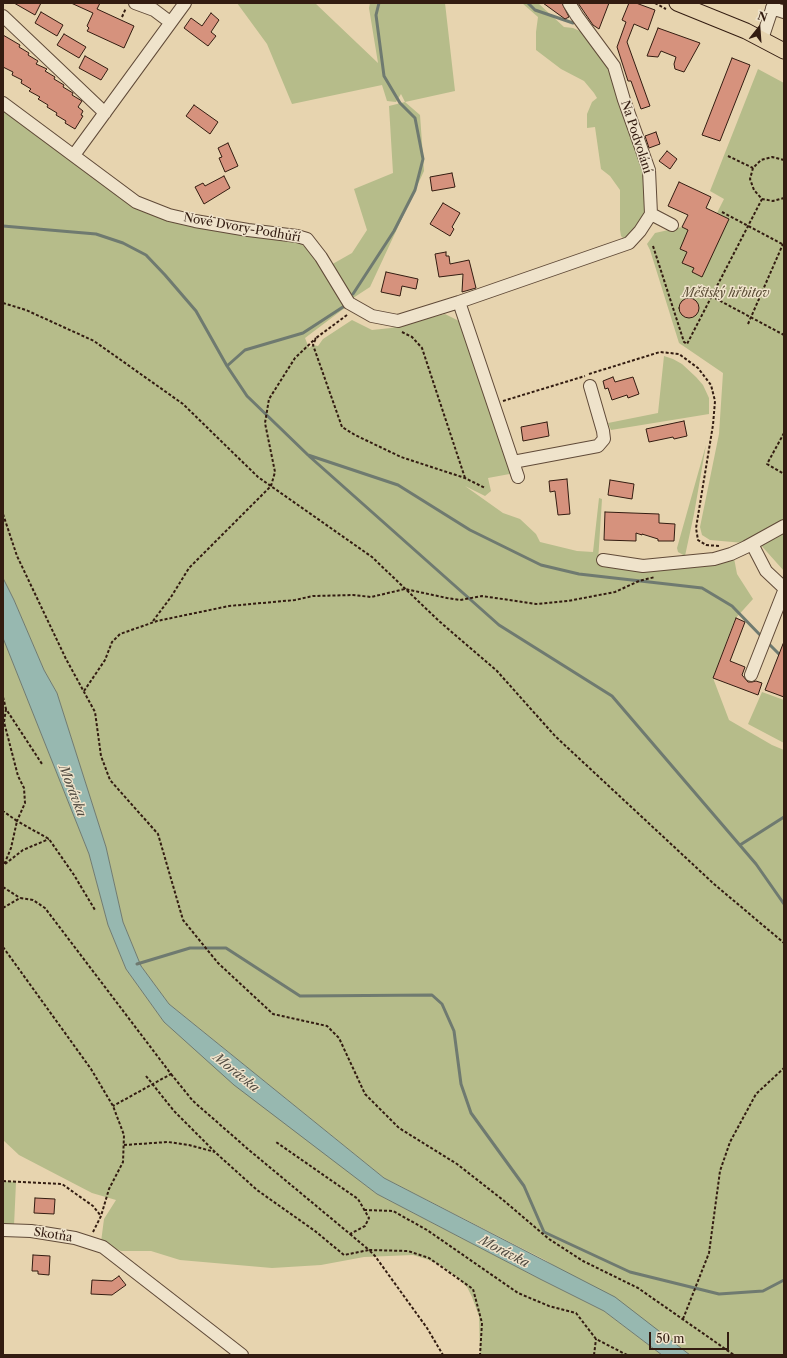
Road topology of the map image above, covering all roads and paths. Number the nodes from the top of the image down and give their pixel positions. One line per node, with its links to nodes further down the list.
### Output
1 (135, 3): 8 (street)
2 (184, 3): 8 (street)
3 (569, 3): 20 (street, Na Podvolání)
4 (677, 3): 9 (main road)
5 (773, 6): 6 (street); 9 (street)
6 (784, 12)
7 (3, 16): 12 (street)
8 (170, 22): 12 (street)
9 (762, 39): 10 (main road)
10 (784, 51)
11 (3, 104): 13 (street, Nové Dvory-Podhůří)
12 (105, 112): 13 (street)
13 (74, 155): 28 (street, Nové Dvory-Podhůří)
14 (728, 156): 16 (path)
15 (784, 160): 16 (path)
16 (753, 168): 18 (path)
17 (784, 198): 18 (path)
18 (762, 199): 22 (path)
19 (722, 212): 22 (path)
20 (650, 214): 21 (street); 26 (street)
21 (672, 225)
22 (748, 226): 23 (path); 25 (path)
23 (784, 245): 29 (path)
24 (652, 246): 25 (path)
25 (711, 296): 29 (path)
26 (459, 302): 28 (street, Nové Dvory-Podhůří); 35 (street)
27 (3, 303): 41 (path)
28 (356, 307): 33 (path)
29 (750, 317): 30 (path); 32 (path)
30 (748, 324)
31 (400, 330): 40 (path)
32 (784, 335)
33 (316, 338): 40 (path); 41 (path)
34 (590, 386): 37 (street)
35 (494, 404): 37 (street); 46 (path)
36 (784, 433): 38 (path)
37 (513, 462): 39 (street)
38 (784, 474)
39 (518, 477)
40 (465, 478): 42 (path)
41 (272, 486): 50 (path); 52 (path)
42 (485, 488)
43 (3, 514): 54 (path)
44 (784, 526): 45 (street)
45 (752, 544): 47 (street); 49 (street)
46 (725, 546)
47 (603, 560)
48 (662, 576): 50 (path)
49 (784, 588)
50 (405, 589): 52 (path); 66 (path)
51 (784, 591): 53 (street)
52 (152, 622): 54 (path)
53 (751, 675)
54 (84, 691): 83 (path)
55 (3, 697): 56 (path)
56 (6, 709): 57 (path); 59 (path)
57 (42, 764)
58 (3, 796): 59 (path)
59 (17, 821): 60 (path); 61 (path)
60 (49, 839): 61 (path); 65 (path)
61 (3, 866)
62 (3, 887): 63 (path)
63 (20, 898): 64 (path); 69 (path)
64 (3, 908)
65 (95, 910)
66 (784, 943)
67 (3, 947): 72 (path)
68 (784, 1068): 83 (path)
69 (171, 1074): 71 (path); 80 (path)
70 (146, 1076): 71 (path)
71 (152, 1084): 72 (path); 75 (path)
72 (113, 1106): 74 (path)
73 (276, 1142): 77 (path)
74 (124, 1145): 75 (path); 78 (path)
75 (216, 1153): 82 (path)
76 (3, 1181): 78 (path)
77 (364, 1210): 80 (path); 84 (path)
78 (101, 1216): 81 (path)
79 (3, 1230): 81 (street, Skotňa)
80 (350, 1234): 82 (path)
81 (89, 1243): 85 (street, Skotňa)
82 (369, 1250): 86 (path); 87 (path)
83 (683, 1320): 90 (path)
84 (596, 1339): 88 (path); 89 (path)
85 (242, 1355)
86 (443, 1355)
87 (480, 1355)
88 (594, 1355)
89 (627, 1355)
90 (734, 1355)

